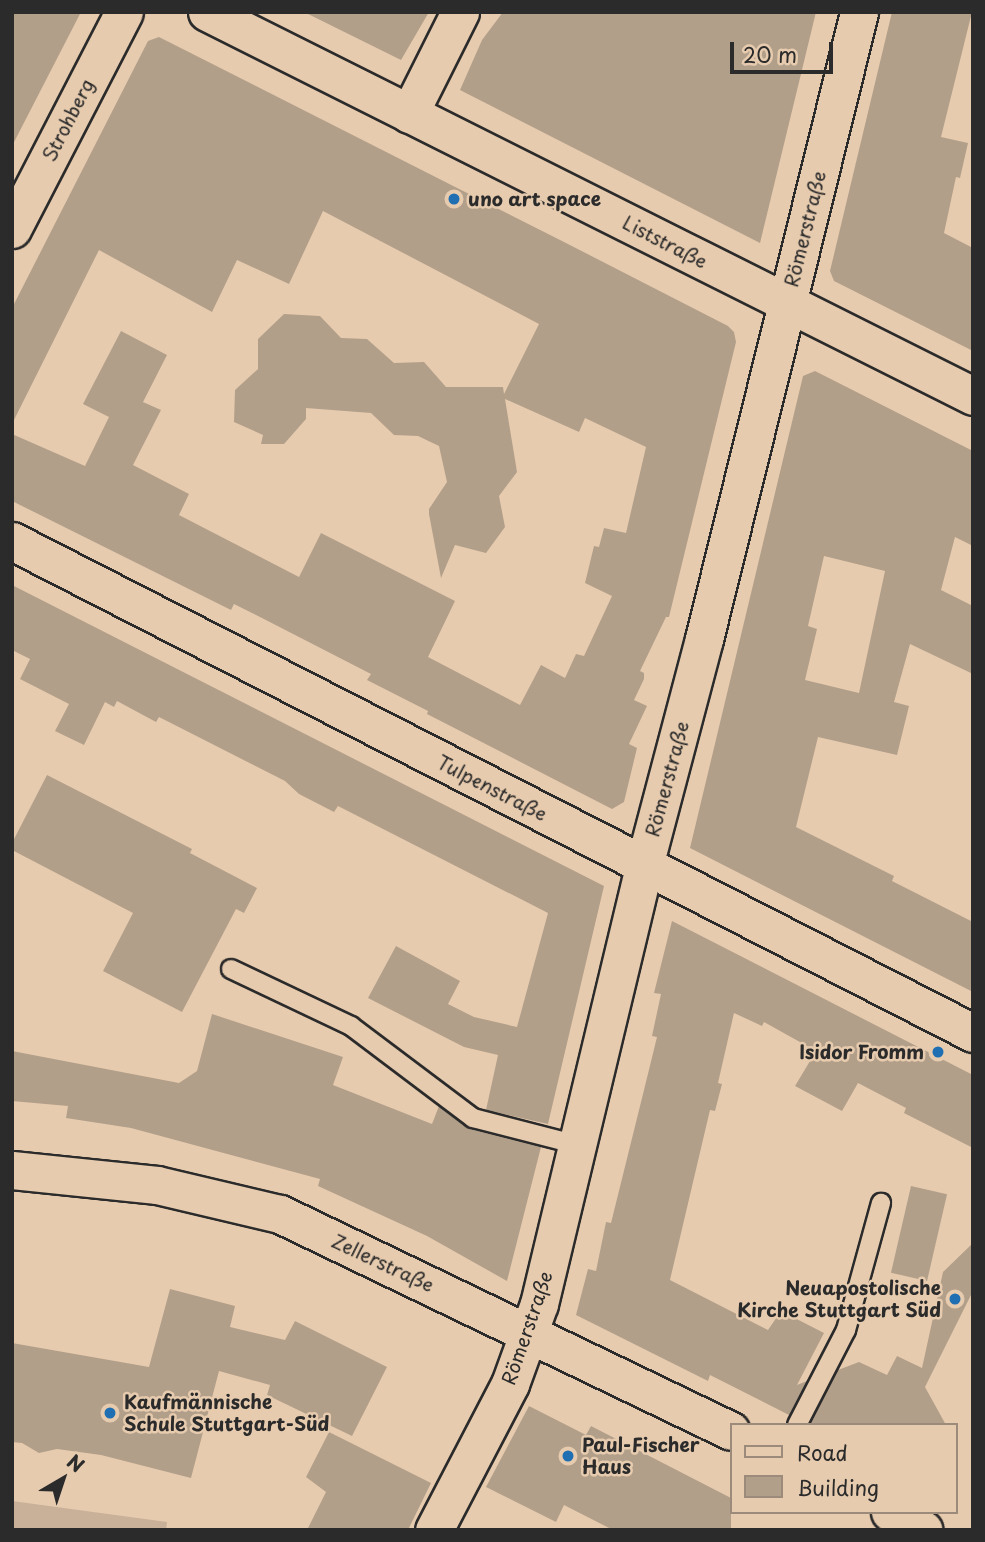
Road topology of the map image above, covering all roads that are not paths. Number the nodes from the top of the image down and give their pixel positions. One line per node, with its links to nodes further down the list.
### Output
1 (124, 12): 6 (street, Strohberg)
2 (207, 12): 5 (street, Liststraße)
3 (460, 12): 5 (street)
4 (859, 12): 7 (street, Römerstraße)
5 (409, 114): 7 (street, Liststraße)
6 (12, 229)
7 (787, 303): 8 (street, Liststraße); 10 (street, Römerstraße)
8 (973, 396)
9 (12, 541): 10 (street, Tulpenstraße)
10 (644, 866): 12 (street, Tulpenstraße); 13 (street, Römerstraße)
11 (231, 969): 13 (lane)
12 (973, 1033)
13 (578, 1145): 16 (street, Römerstraße)
14 (12, 1170): 16 (street, Zellerstraße)
15 (881, 1203): 17 (lane)
16 (529, 1332): 18 (street, Zellerstraße); 20 (street, Römerstraße)
17 (798, 1423)
18 (730, 1431)
19 (894, 1514): 21 (street)
20 (434, 1530)
21 (924, 1530)

